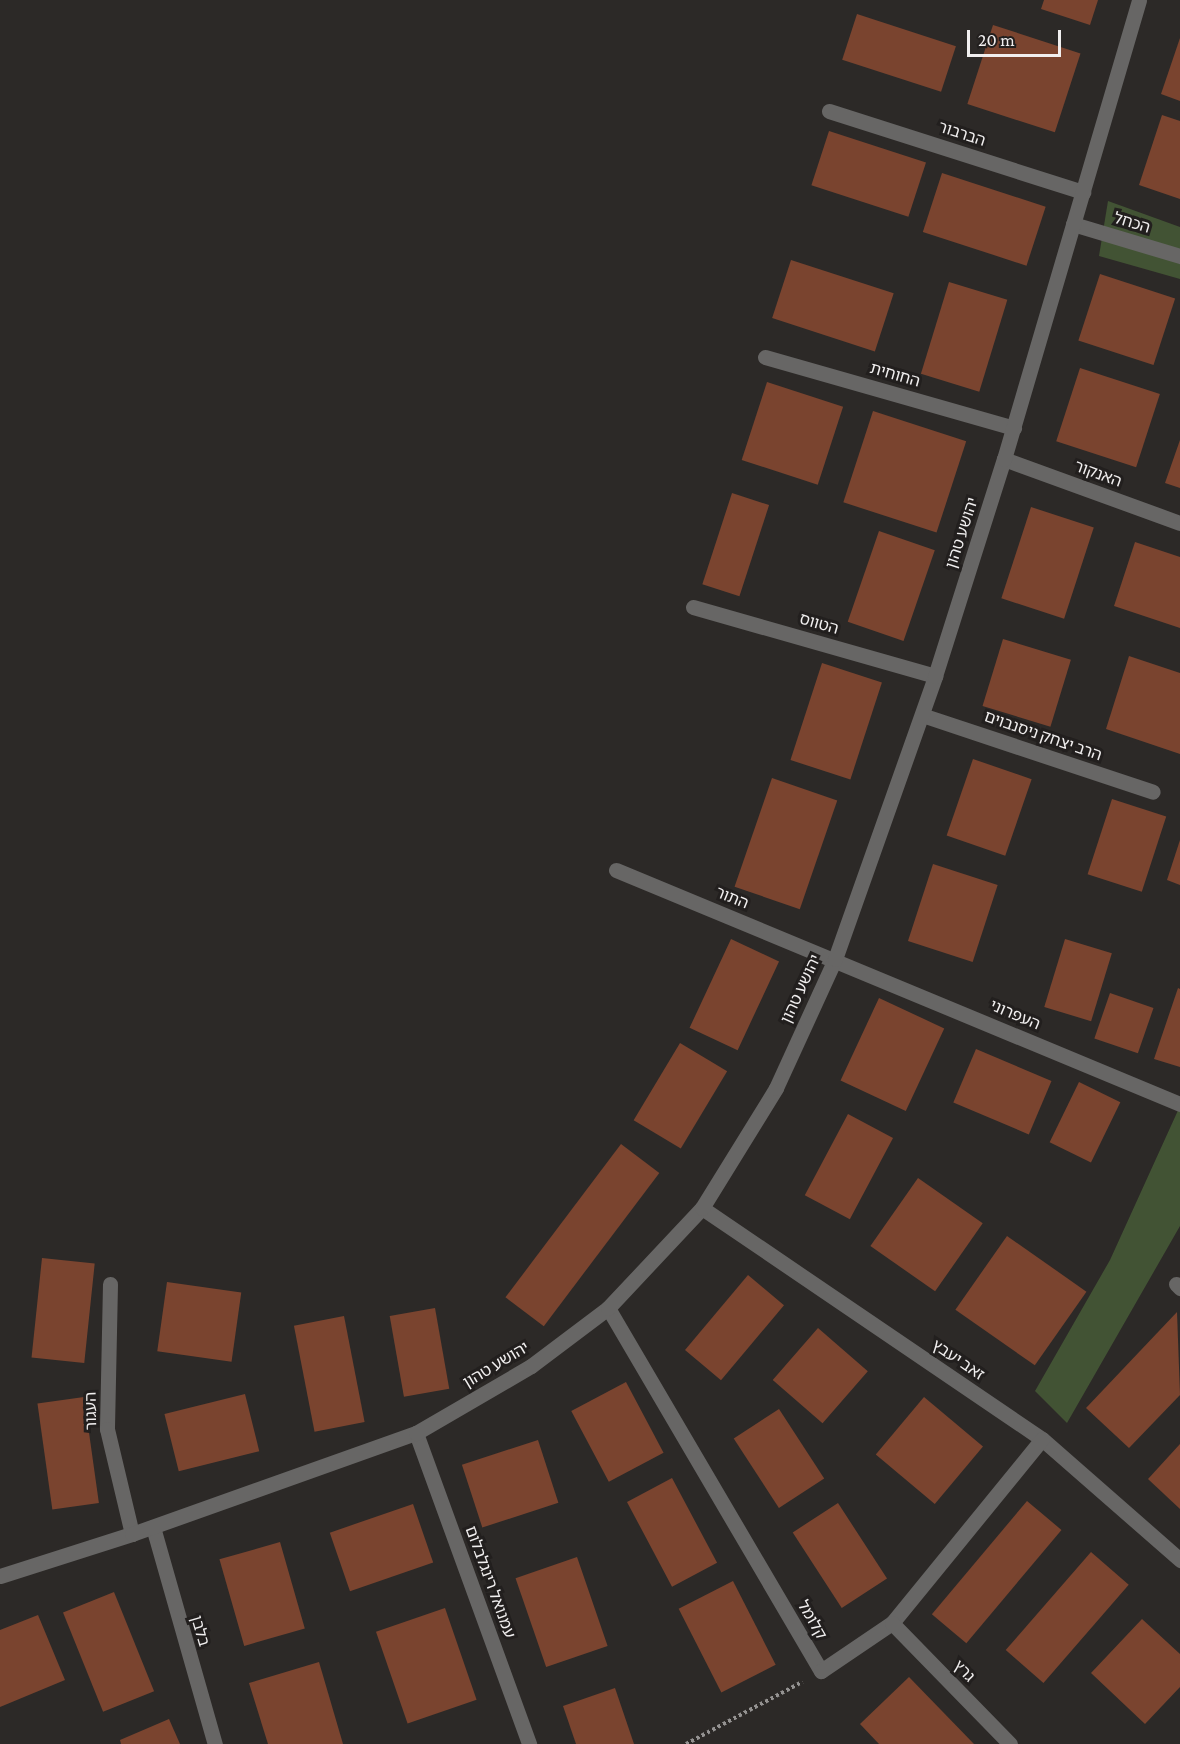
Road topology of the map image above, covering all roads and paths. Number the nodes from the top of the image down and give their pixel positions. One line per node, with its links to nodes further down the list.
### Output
1 (1139, 0): 3 (street, יהושע טהון)
2 (829, 111): 3 (street, הברבור)
3 (1083, 192): 4 (street, יהושע טהון)
4 (1073, 224): 5 (street, הכחל); 7 (street, יהושע טהון)
5 (1180, 256)
6 (765, 357): 7 (street, החוחית)
7 (1014, 428): 8 (street, יהושע טהון)
8 (1004, 459): 9 (street, האנקור); 11 (street, יהושע טהון)
9 (1180, 523)
10 (693, 607): 11 (street, הטווס)
11 (935, 676): 12 (street, יהושע טהון)
12 (922, 715): 13 (street, הרב יצחק ניסנבוים); 15 (street, יהושע טהון)
13 (1153, 792)
14 (616, 870): 15 (street, התור)
15 (835, 959): 16 (street, העפרוני); 17 (street, יהושע טהון)
16 (1180, 1104)
17 (702, 1208): 19 (street, יהושע טהון); 21 (street, זאב יעבץ)
18 (110, 1284): 23 (street, העגור)
19 (608, 1308): 20 (street, יהושע טהון); 27 (street, קלומל)
20 (416, 1433): 22 (street, יהושע טהון); 29 (street, עמנואל רינגלבלום)
21 (1042, 1439): 24 (street, זאב יעבץ); 26 (street)
22 (153, 1527): 23 (street, יהושע טהון); 28 (street, בלבן)
23 (132, 1534): 25 (street, יהושע טהון)
24 (1180, 1560)
25 (0, 1576)
26 (892, 1623): 27 (street); 31 (street, גרץ)
27 (821, 1671): 30 (path)
28 (214, 1744)
29 (529, 1744)
30 (686, 1744)
31 (1011, 1744)

